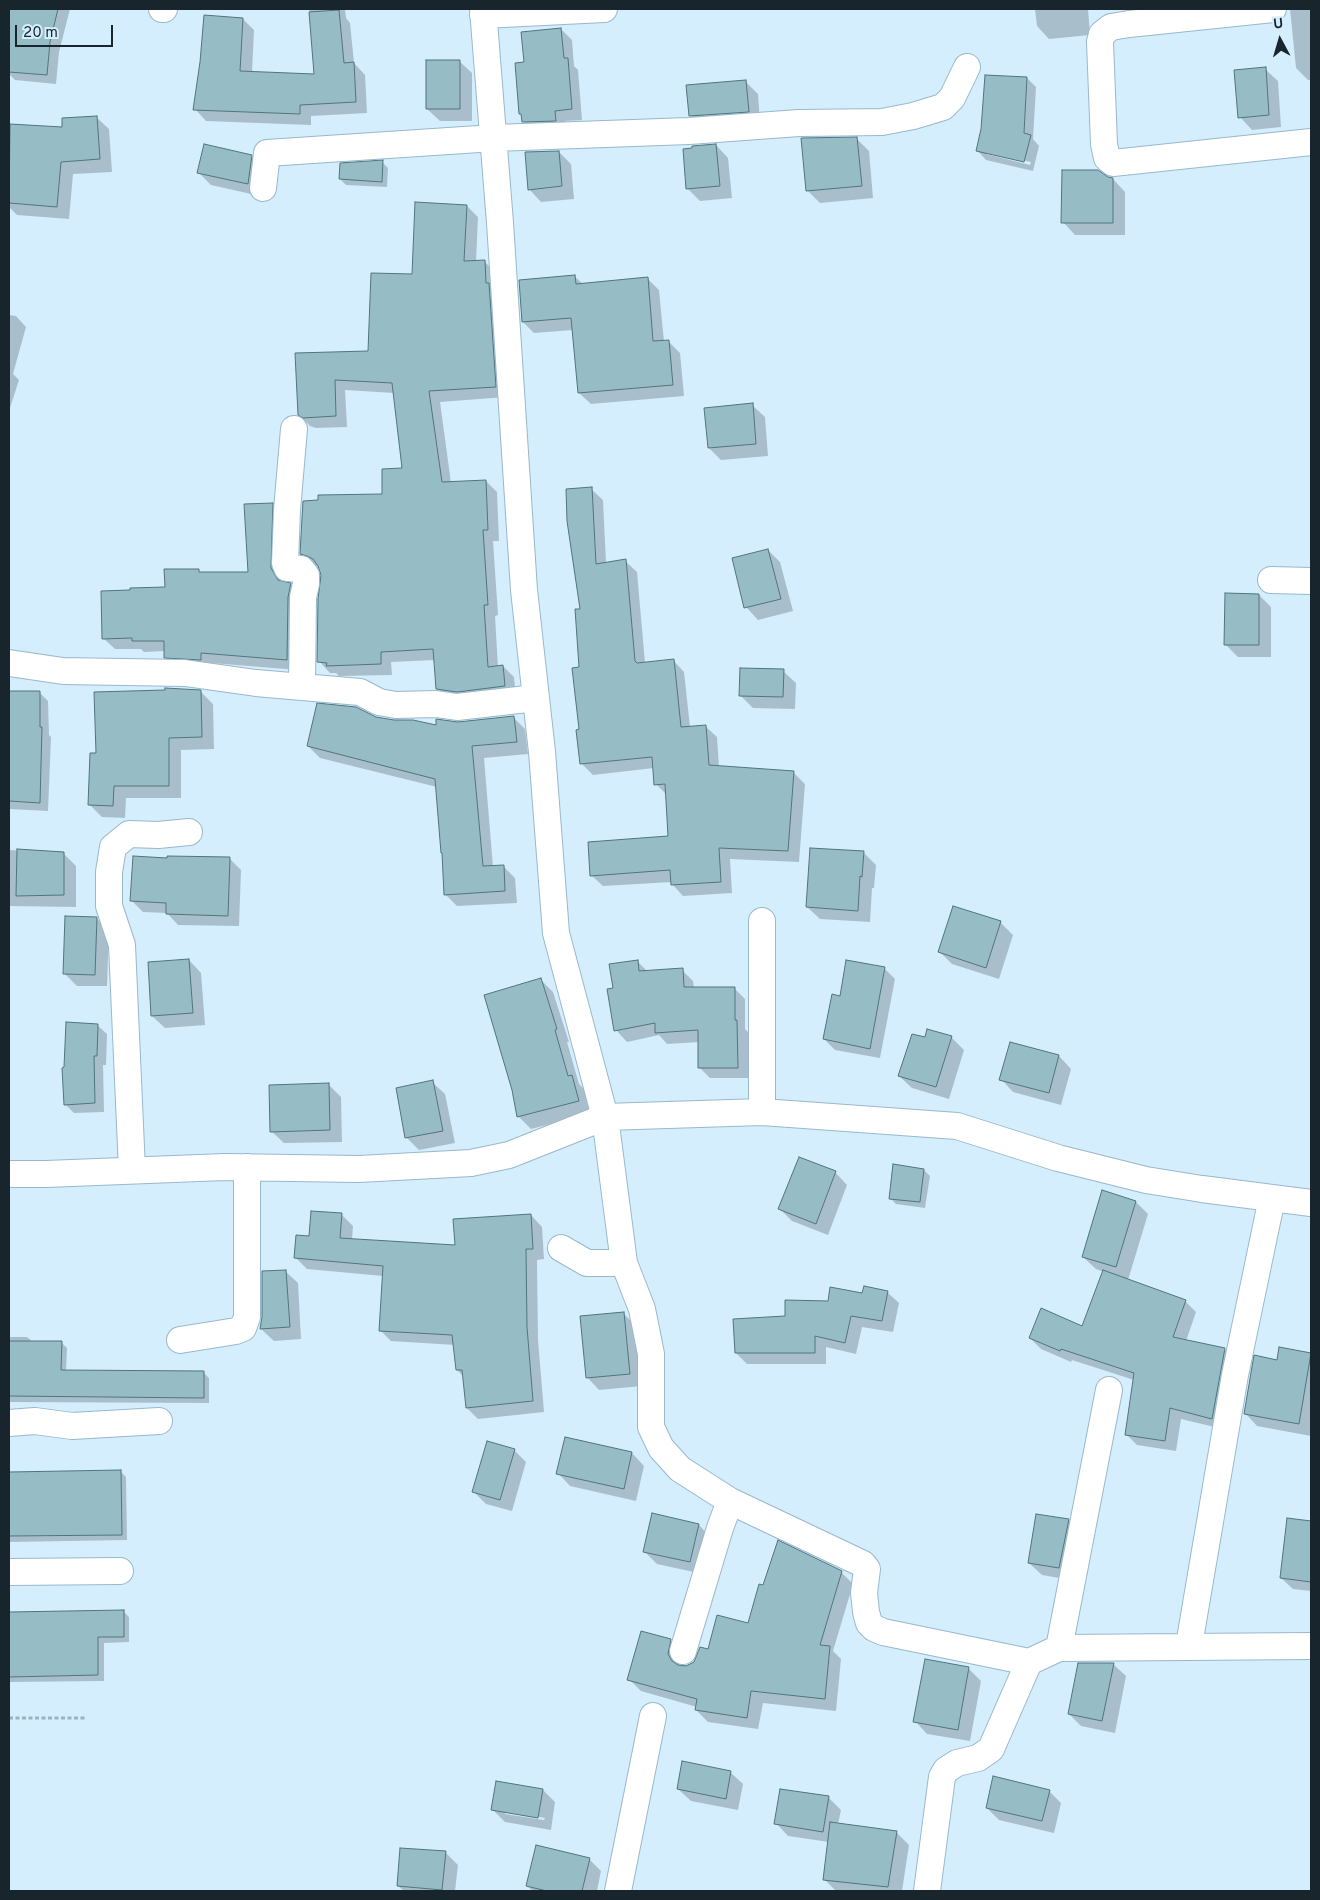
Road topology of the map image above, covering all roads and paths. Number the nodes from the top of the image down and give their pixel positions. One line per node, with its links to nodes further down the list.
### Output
1 (604, 9): 3 (street)
2 (1273, 9): 6 (street)
3 (483, 12): 5 (street)
4 (967, 67): 5 (street)
5 (494, 138): 7 (street); 13 (street)
6 (1311, 142)
7 (263, 188)
8 (294, 429): 12 (street)
9 (1271, 580): 10 (street)
10 (1311, 581)
11 (9, 663): 12 (street)
12 (302, 687): 13 (street)
13 (536, 698): 17 (street)
14 (190, 832): 19 (street)
15 (762, 921): 16 (street)
16 (762, 1112): 17 (street); 21 (street)
17 (604, 1117): 18 (street); 24 (street)
18 (247, 1167): 19 (street); 25 (street)
19 (132, 1170): 20 (street)
20 (9, 1174)
21 (1272, 1198): 22 (street); 32 (street)
22 (1311, 1203)
23 (560, 1248): 24 (street)
24 (624, 1263): 29 (street)
25 (180, 1340)
26 (1109, 1390): 34 (street)
27 (159, 1421): 28 (street)
28 (9, 1423)
29 (730, 1501): 35 (street); 36 (street)
30 (120, 1571): 31 (street)
31 (9, 1572)
32 (1189, 1645): 33 (street); 34 (street)
33 (1311, 1646)
34 (1059, 1648): 36 (street)
35 (683, 1651)
36 (1029, 1662): 41 (street)
37 (654, 1716): 40 (street)
38 (9, 1718): 39 (path)
39 (86, 1718)
40 (618, 1891)
41 (927, 1891)

